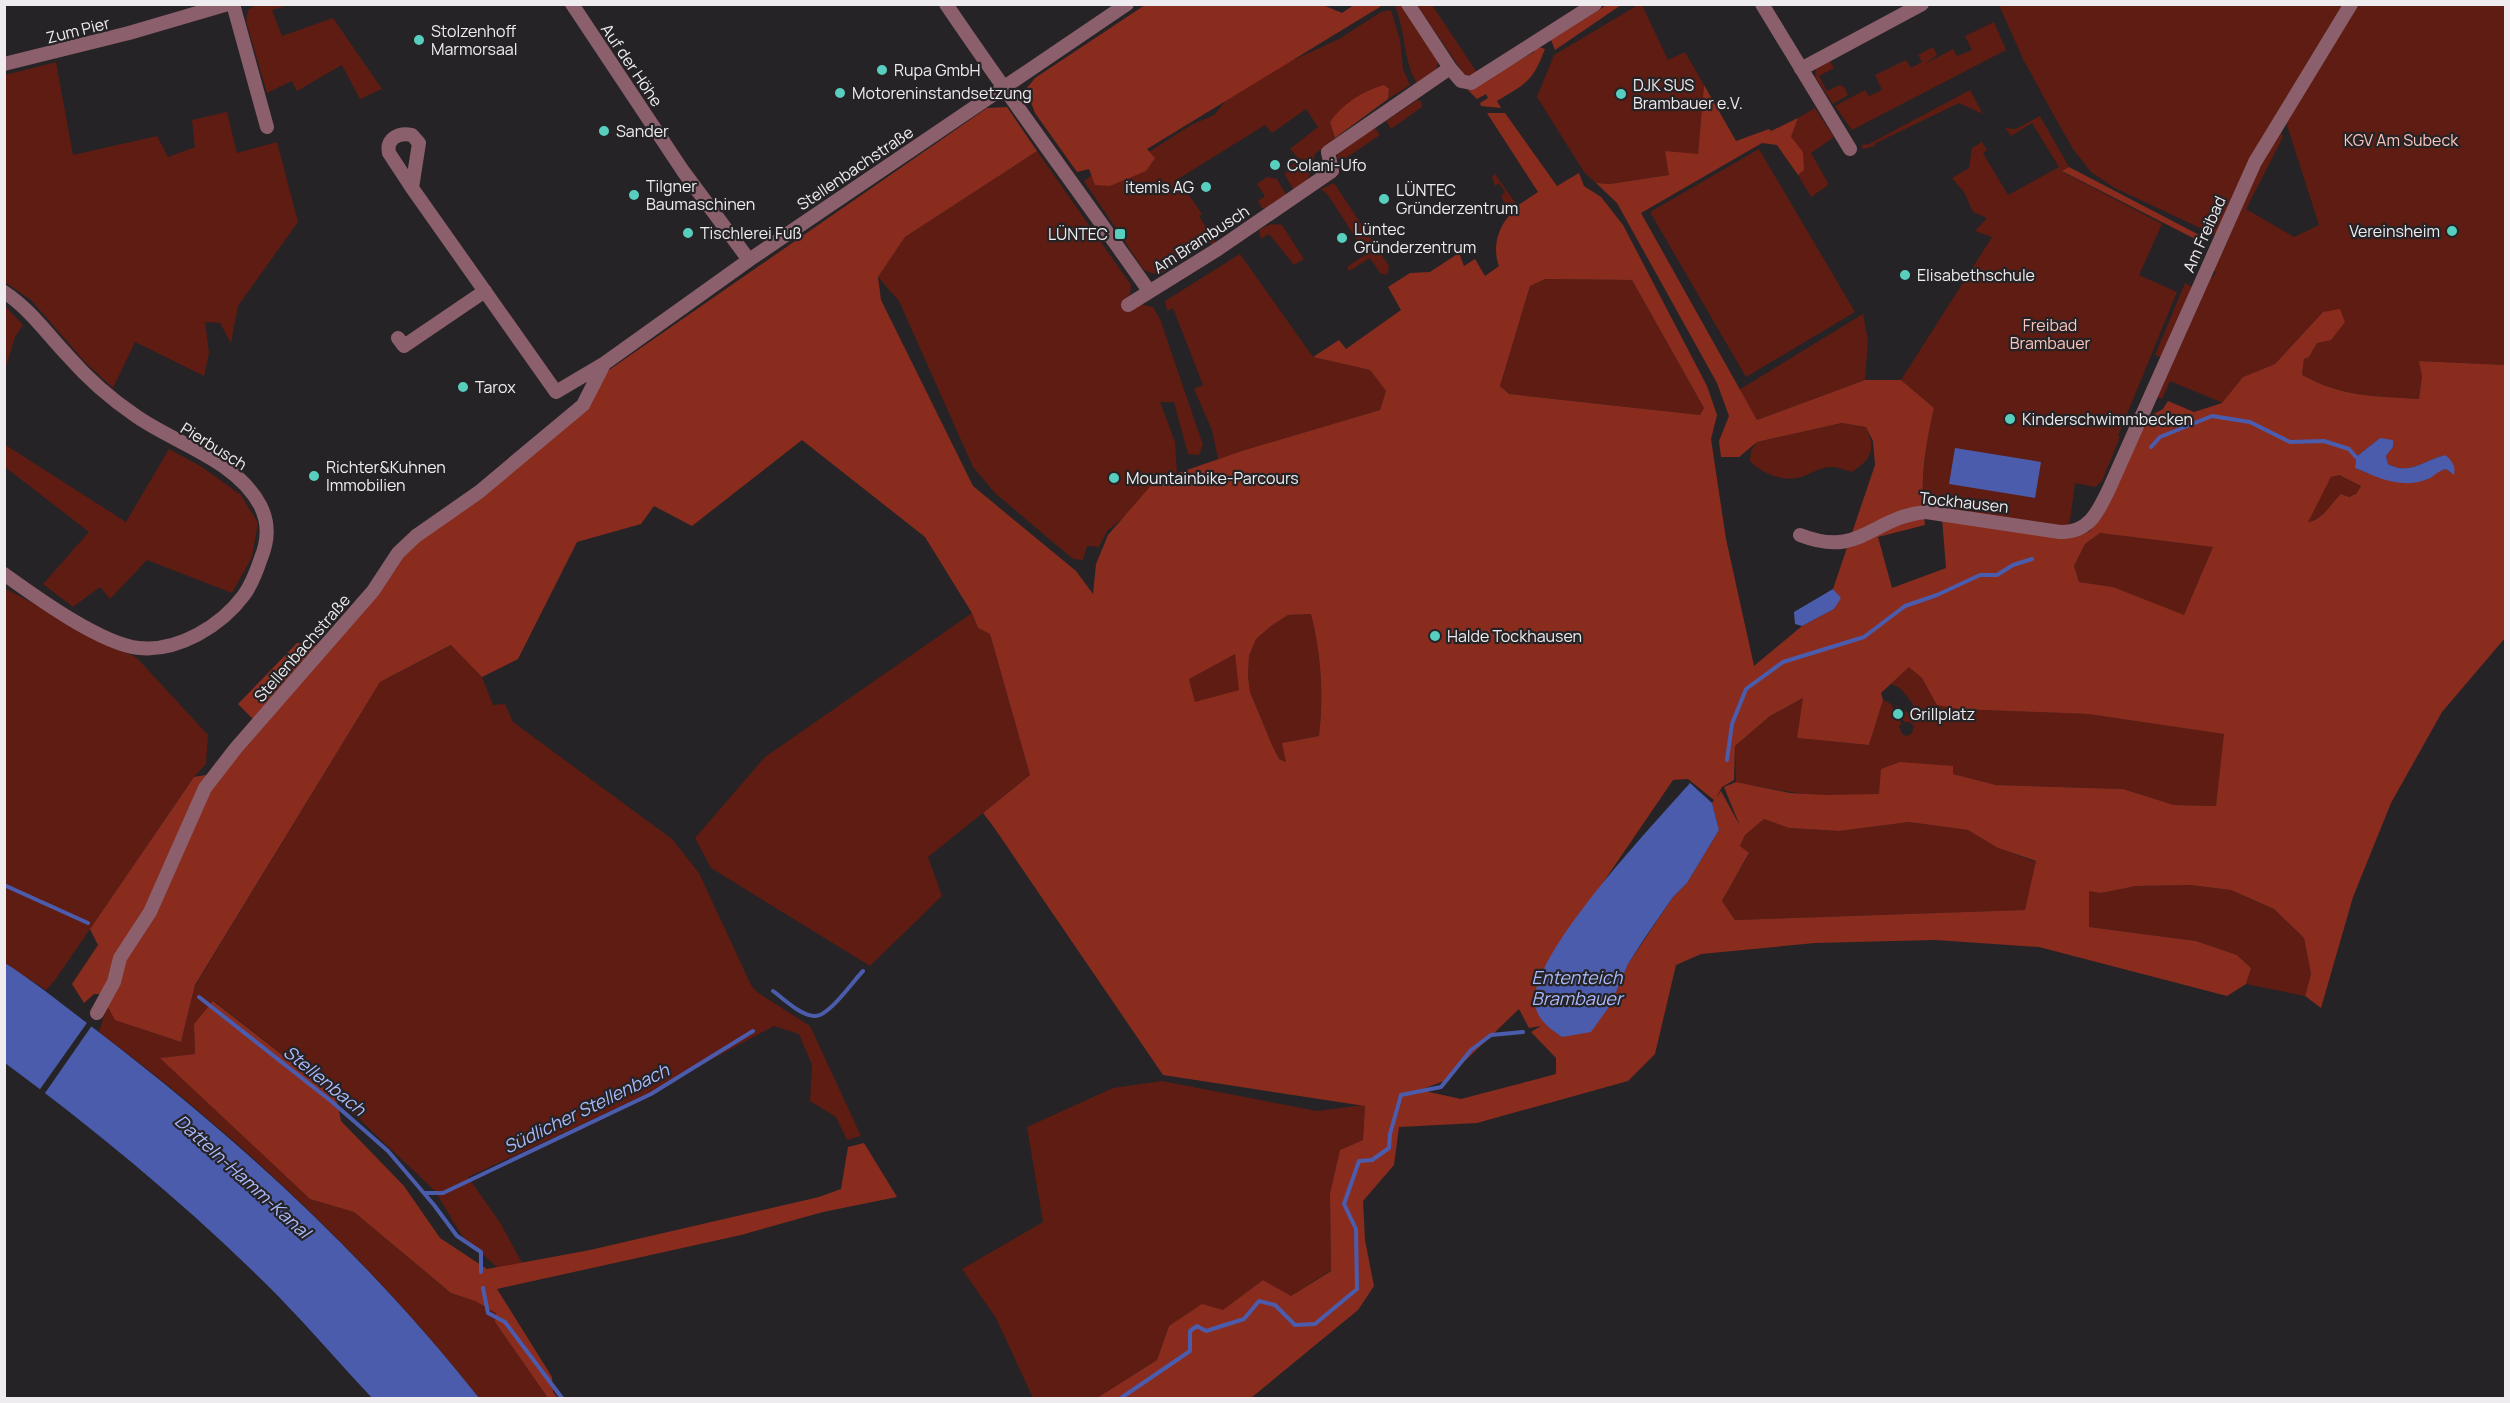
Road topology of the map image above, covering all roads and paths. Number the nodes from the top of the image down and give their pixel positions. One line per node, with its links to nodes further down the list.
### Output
1 (230, 4): 10 (street, Zum Pier); 14 (street, Zum Pier)
2 (572, 4): 17 (street, Auf der Höhe)
3 (946, 4): 13 (street, Am Brambusch)
4 (1127, 4): 13 (street, Stellenbachstraße)
5 (1408, 4): 11 (street)
6 (1595, 4): 11 (street)
7 (1762, 4): 12 (street)
8 (1922, 4): 12 (street)
9 (2351, 4): 24 (street, Am Freibad)
10 (4, 64)
11 (1450, 68): 19 (street, Am Brambusch)
12 (1801, 69): 15 (street)
13 (1002, 88): 17 (street, Stellenbachstraße); 19 (street, Am Brambusch)
14 (267, 127)
15 (1850, 149)
16 (412, 188): 18 (street, Stellenbachstraße)
17 (749, 260): 23 (street, Stellenbachstraße)
18 (485, 291): 22 (street); 23 (street, Stellenbachstraße)
19 (1149, 291): 21 (street)
20 (4, 292): 26 (street, Pierbusch)
21 (1128, 305)
22 (398, 338)
23 (605, 363): 27 (street, Stellenbachstraße)
24 (2109, 489): 25 (street, Tockhausen)
25 (1800, 535)
26 (4, 574)
27 (98, 1013)

